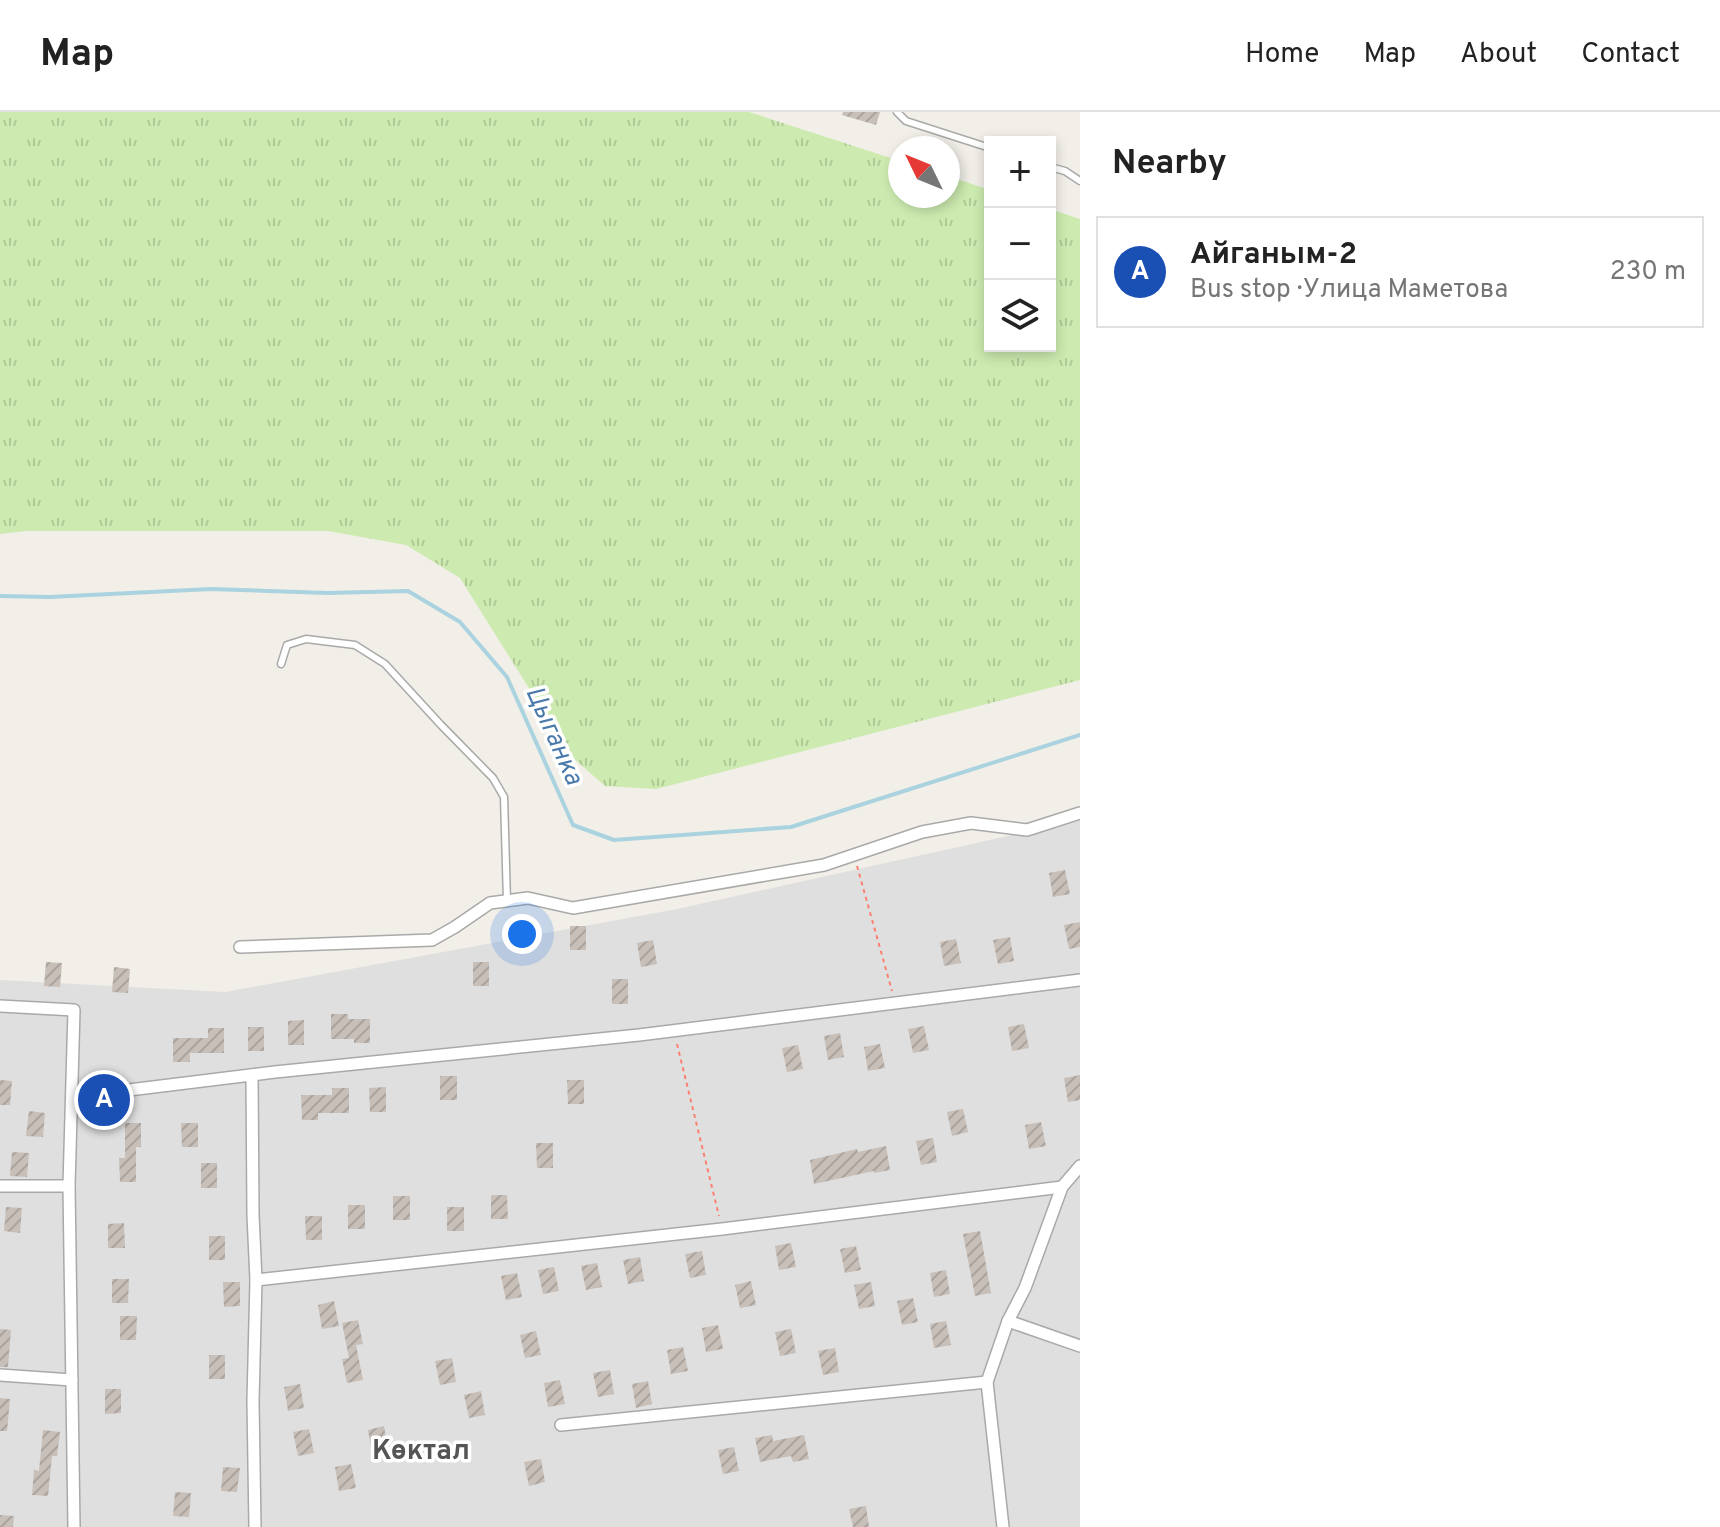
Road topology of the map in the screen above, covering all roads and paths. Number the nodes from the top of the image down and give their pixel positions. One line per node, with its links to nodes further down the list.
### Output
1 (897, 112): 2 (lane)
2 (984, 146)
3 (1056, 169): 4 (lane)
4 (1080, 181)
5 (281, 664): 8 (lane)
6 (1080, 813): 7 (street)
7 (854, 855): 8 (street); 11 (path)
8 (507, 901): 9 (street)
9 (240, 947)
10 (1080, 980): 11 (street)
11 (895, 1003): 13 (street)
12 (0, 1006): 15 (street)
13 (674, 1031): 14 (street); 20 (path)
14 (252, 1075): 15 (street); 21 (street)
15 (72, 1097): 18 (street)
16 (1080, 1166): 19 (street)
17 (0, 1186): 18 (street)
18 (69, 1186): 25 (street)
19 (1062, 1187): 20 (street); 22 (street)
20 (722, 1229): 21 (street)
21 (256, 1280): 29 (street)
22 (1008, 1321): 23 (street); 26 (street)
23 (1080, 1346)
24 (0, 1375): 25 (street)
25 (72, 1380): 28 (street)
26 (987, 1382): 27 (street); 30 (street)
27 (561, 1425)
28 (74, 1527)
29 (255, 1527)
30 (1003, 1527)

